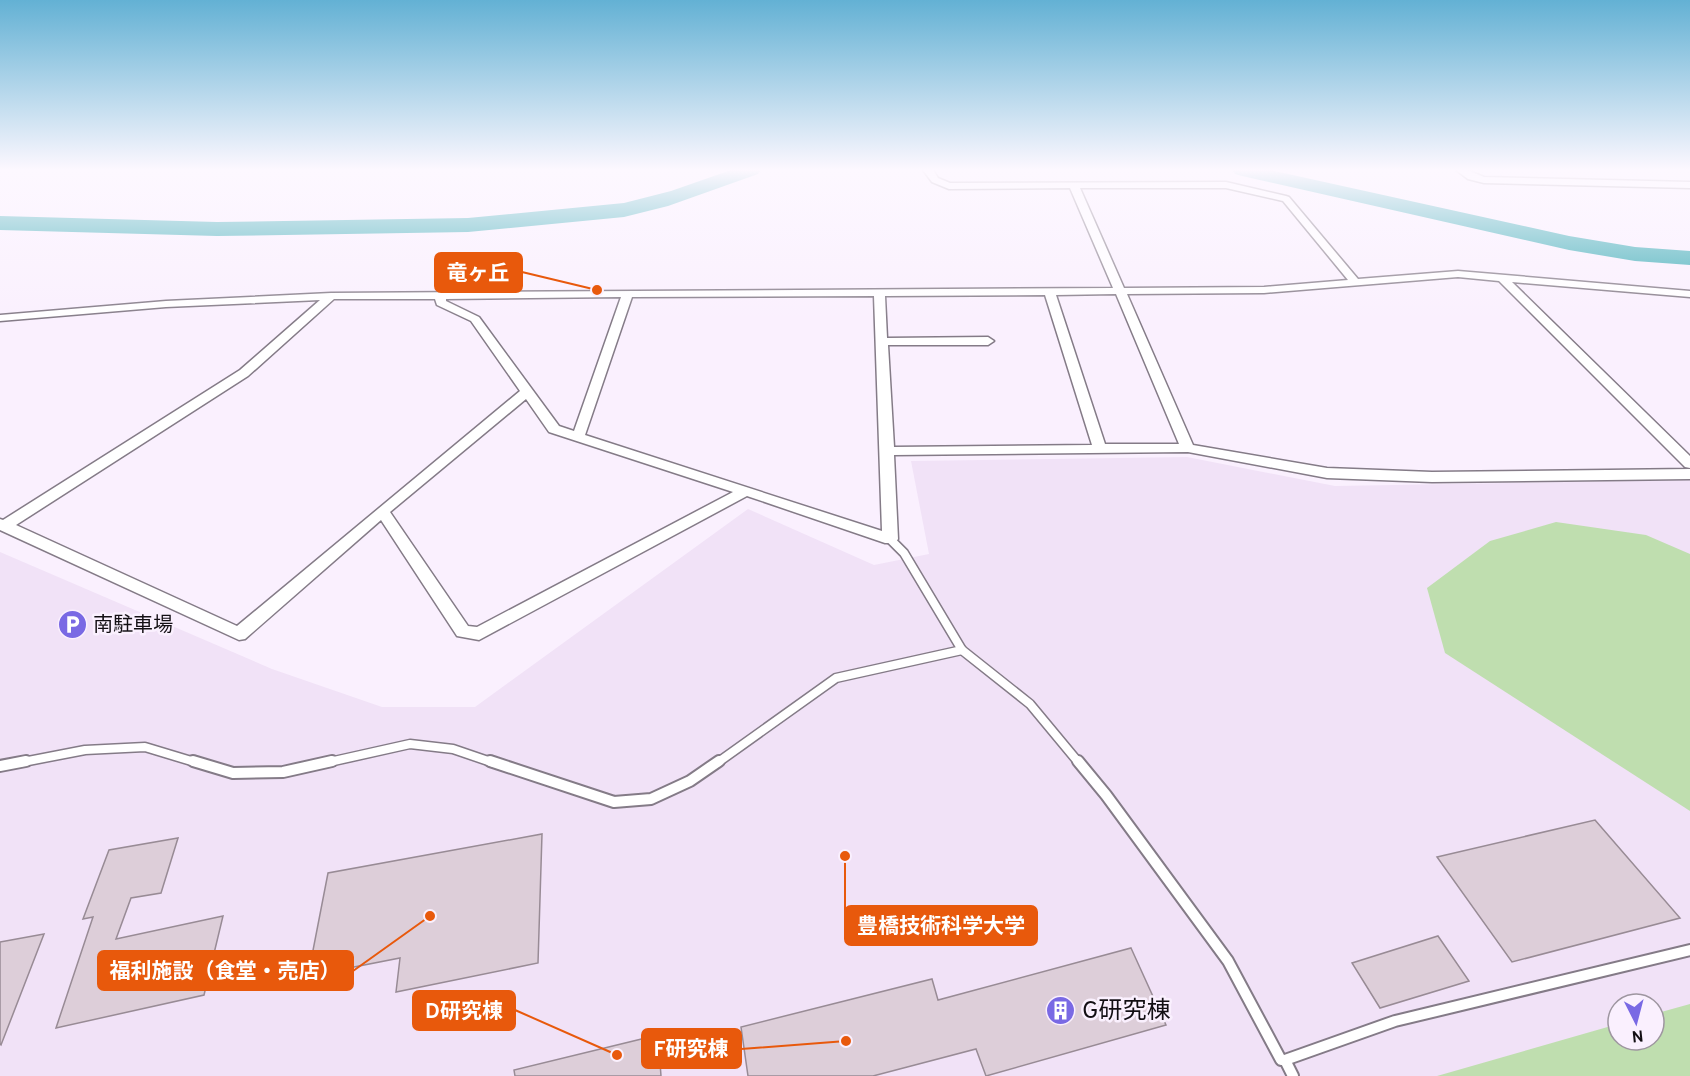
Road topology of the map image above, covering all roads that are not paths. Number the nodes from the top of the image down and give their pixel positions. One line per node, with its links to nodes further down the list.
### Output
1 (1089, 220): 5 (street)
2 (1304, 220): 4 (street)
3 (1502, 278): 4 (street); 9 (street); 20 (street)
4 (1355, 282): 5 (street)
5 (1119, 291): 6 (street); 18 (street)
6 (1050, 292): 7 (street); 17 (street)
7 (879, 293): 8 (street); 14 (street)
8 (628, 294): 11 (street); 16 (street)
9 (1690, 294)
10 (332, 296): 11 (street); 12 (street); 24 (street)
11 (440, 296): 15 (street)
12 (0, 318)
13 (988, 341): 14 (street)
14 (881, 342): 19 (street)
15 (526, 392): 16 (street); 23 (street)
16 (578, 437): 22 (street)
17 (1100, 448): 18 (street); 19 (street)
18 (1188, 448): 21 (street)
19 (887, 451): 25 (street)
20 (1690, 464)
21 (1690, 474)
22 (746, 491): 23 (street); 25 (street)
23 (382, 511): 24 (street)
24 (3, 524)
25 (890, 539): 26 (lane)
26 (962, 650): 27 (lane); 29 (lane)
27 (0, 766)
28 (1690, 950): 29 (lane)
29 (1285, 1060): 30 (lane)
30 (1293, 1076)

